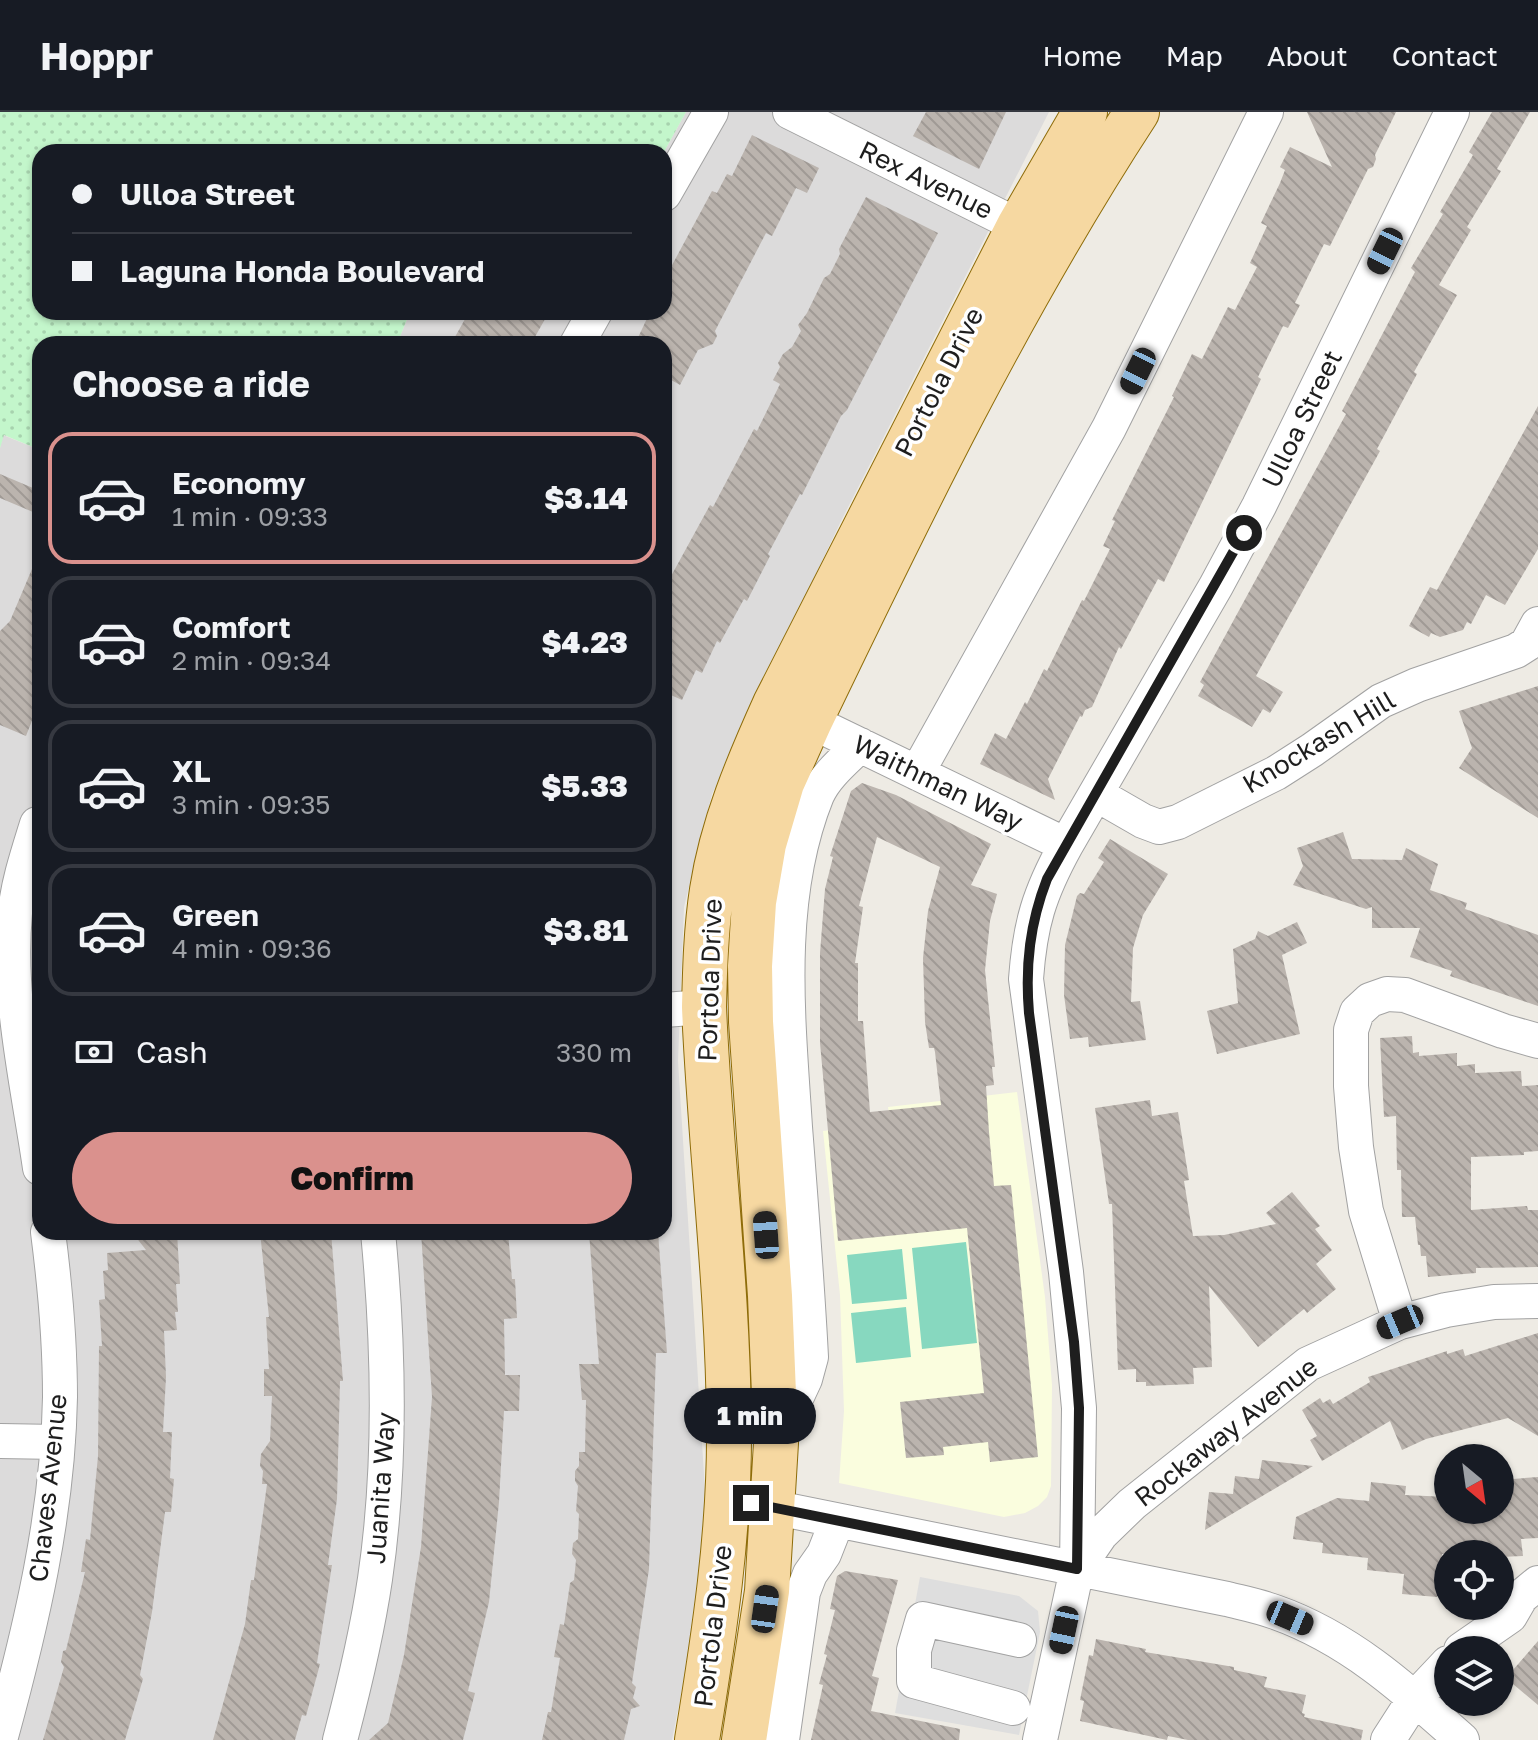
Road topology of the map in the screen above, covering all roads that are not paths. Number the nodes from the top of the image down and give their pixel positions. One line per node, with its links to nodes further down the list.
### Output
1 (711, 112): 7 (street)
2 (790, 112): 8 (street, Rex Avenue)
3 (1085, 112): 8 (main road, Portola Drive)
4 (1137, 112): 10 (main road, Portola Drive)
5 (1266, 112): 12 (street)
6 (1452, 112): 13 (street, Ulloa Street)
7 (672, 180)
8 (1019, 226): 18 (main road, Portola Drive)
9 (1538, 624): 13 (street, Knockash Hill)
10 (810, 721): 11 (street, Waithman Way); 29 (main road, Portola Drive)
11 (860, 745): 12 (street, Waithman Way); 29 (street, Portola Drive)
12 (917, 773): 16 (street, Waithman Way)
13 (1096, 794): 16 (street, Ulloa Street)
14 (32, 831): 17 (street)
15 (32, 841): 20 (street)
16 (1066, 845): 33 (street, Ulloa Street)
17 (0, 886)
18 (684, 1009): 30 (main road, Portola Drive)
19 (1538, 1041): 26 (street)
20 (32, 1114)
21 (49, 1240): 25 (street, Chaves Avenue)
22 (66, 1240): 25 (street)
23 (379, 1240): 42 (street, Juanita Way)
24 (1538, 1301): 26 (street, Rockaway Avenue)
25 (55, 1303): 28 (street, Chaves Avenue)
26 (1400, 1322): 33 (street, Rockaway Avenue)
27 (0, 1441): 28 (street)
28 (58, 1442): 41 (street, Chaves Avenue)
29 (776, 1443): 31 (main road, Portola Drive)
30 (727, 1498): 31 (street); 43 (main road, Portola Drive)
31 (774, 1508): 32 (street); 44 (main road, Portola Drive)
32 (837, 1521): 33 (street); 45 (street)
33 (1077, 1569): 39 (street); 46 (street, Ulloa Street)
34 (1538, 1583): 35 (street)
35 (1524, 1615): 36 (street)
36 (1486, 1636)
37 (1019, 1640): 40 (street)
38 (1434, 1678): 39 (street)
39 (1415, 1698): 47 (street); 48 (street)
40 (1013, 1708)
41 (0, 1740)
42 (340, 1740)
43 (697, 1740)
44 (744, 1740)
45 (782, 1740)
46 (1040, 1740)
47 (1388, 1740)
48 (1462, 1740)

